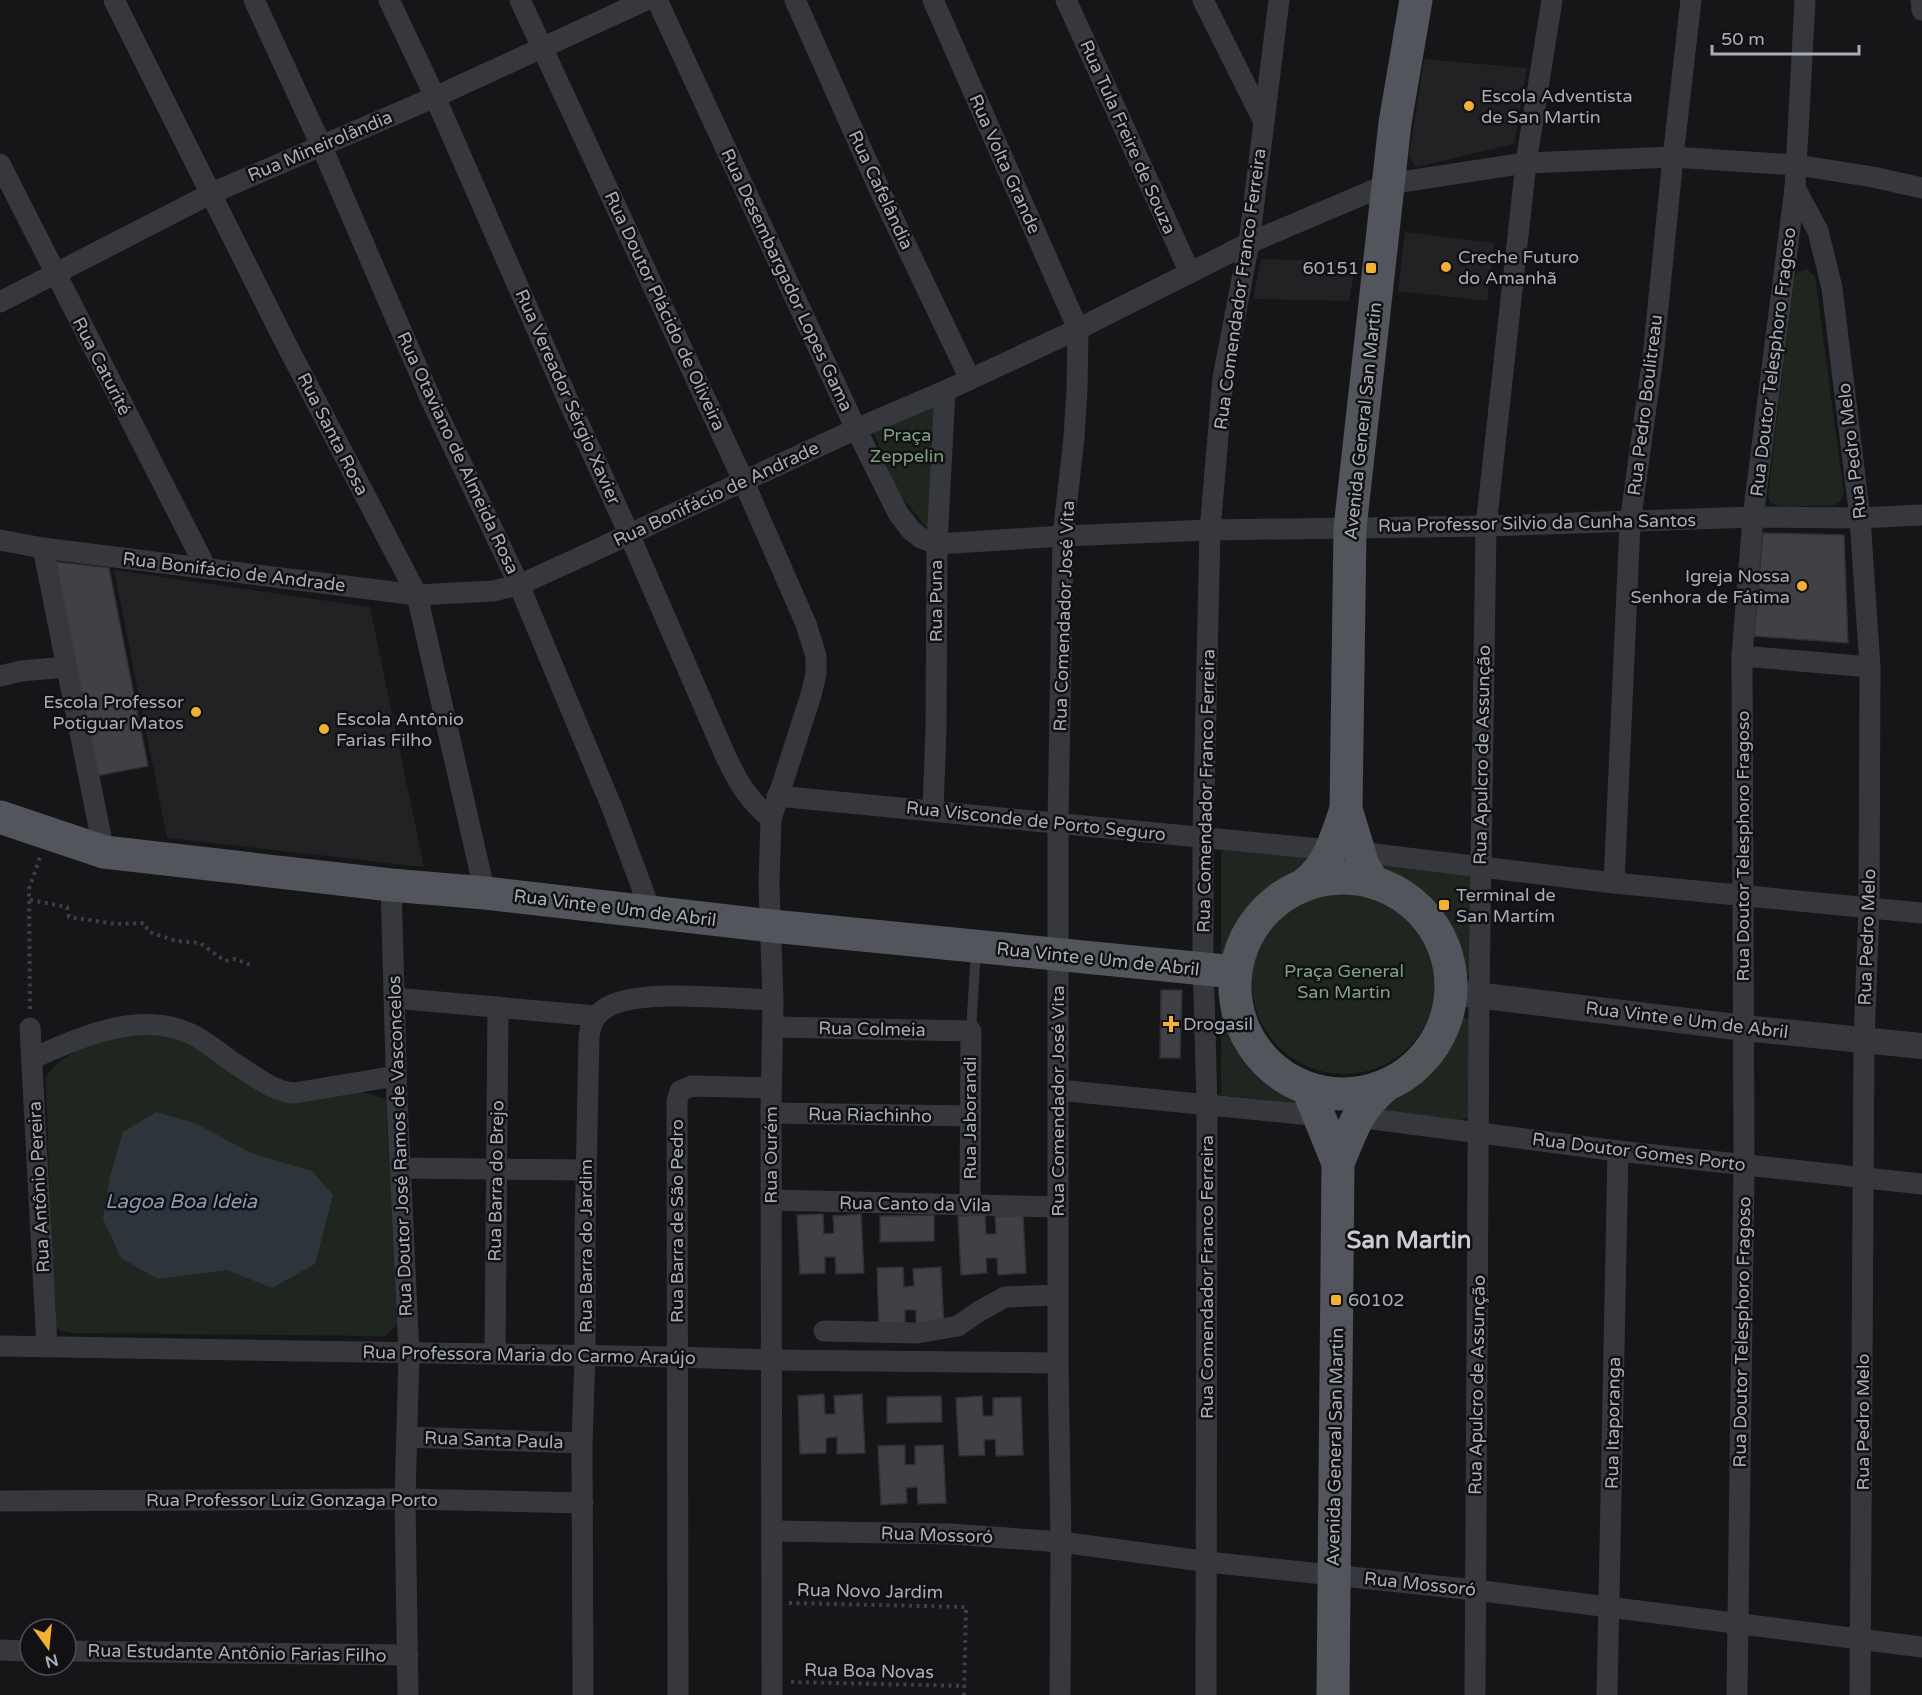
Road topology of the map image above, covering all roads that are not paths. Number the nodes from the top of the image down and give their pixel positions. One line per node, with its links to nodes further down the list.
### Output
1 (114, 0): 29 (street, Rua Santa Rosa)
2 (254, 0): 21 (street, Rua Otaviano de Almeida Rosa)
3 (389, 0): 19 (street, Rua Vereador Sérgio Xavier)
4 (520, 0): 18 (street, Rua Doutor Plácido de Oliveira)
5 (646, 0): 18 (street, Rua Mineirolândia)
6 (657, 0): 37 (street, Rua Desembargador Lopes Gama)
7 (795, 0): 35 (street, Rua Cafelândia)
8 (933, 0): 34 (street, Rua Volta Grande)
9 (1066, 0): 31 (street, Rua Tula Freire de Souza)
10 (1203, 0): 20 (street)
11 (1279, 0): 20 (street, Rua Comendador Franco Ferreira)
12 (1416, 0): 26 (main road, Avenida General San Martin)
13 (1552, 0): 23 (street, Rua Apulcro de Assunção)
14 (1691, 0): 22 (street, Rua Pedro Boulitreau)
15 (1805, 0): 25 (street, Rua Doutor Telesphoro Fragoso)
16 (1921, 0): 17 (street)
17 (1922, 10)
18 (542, 48): 19 (street, Rua Mineirolândia); 38 (street, Rua Doutor Plácido de Oliveira)
19 (435, 97): 21 (street, Rua Mineirolândia); 46 (street, Rua Vereador Sérgio Xavier)
20 (1264, 122): 30 (street, Rua Comendador Franco Ferreira)
21 (321, 145): 29 (street, Rua Mineirolândia); 52 (street, Rua Otaviano de Almeida Rosa)
22 (1673, 157): 23 (street, Rua Bonifácio de Andrade); 25 (street, Rua Bonifácio de Andrade); 42 (street, Rua Pedro Boulitreau)
23 (1526, 163): 26 (street, Rua Bonifácio de Andrade); 43 (street, Rua Apulcro de Assunção)
24 (0, 164): 32 (street, Rua Caturité)
25 (1797, 165): 27 (street, Rua Doutor Telesphoro Fragoso); 28 (street, Rua Bonifácio de Andrade)
26 (1388, 184): 30 (street, Rua Bonifácio de Andrade); 44 (main road, Avenida General San Martin)
27 (1795, 188): 40 (street, Rua Doutor Telesphoro Fragoso); 41 (street, Rua Pedro Melo)
28 (1922, 188)
29 (212, 193): 32 (street, Rua Mineirolândia); 53 (street, Rua Santa Rosa)
30 (1249, 243): 31 (street, Rua Bonifácio de Andrade); 45 (street, Rua Comendador Franco Ferreira)
31 (1190, 273): 34 (street, Rua Bonifácio de Andrade)
32 (55, 274): 33 (street, Rua Mineirolândia); 51 (street, Rua Caturité)
33 (0, 302)
34 (1078, 329): 35 (street, Rua Bonifácio de Andrade); 47 (street, Rua Comendador José Vita)
35 (970, 379): 36 (street, Rua Bonifácio de Andrade)
36 (945, 391): 37 (street, Rua Bonifácio de Andrade); 49 (street, Rua Puna)
37 (856, 429): 38 (street, Rua Bonifácio de Andrade); 49 (street, Rua Desembargador Lopes Gama)
38 (743, 480): 46 (street, Rua Bonifácio de Andrade); 54 (street, Rua Doutor Plácido de Oliveira)
39 (1922, 515): 41 (street, Rua Professor Silvio da Cunha Santos)
40 (1753, 517): 41 (street, Rua Professor Silvio da Cunha Santos); 42 (street, Rua Professor Silvio da Cunha Santos); 55 (street, Rua Doutor Telesphoro Fragoso)
41 (1860, 518): 57 (street, Rua Pedro Melo)
42 (1630, 523): 43 (street, Rua Professor Silvio da Cunha Santos); 69 (street, Rua Pedro Boulitreau)
43 (1486, 526): 44 (street, Rua Professor Silvio da Cunha Santos); 67 (street, Rua Apulcro de Assunção)
44 (1350, 528): 45 (street, Rua Professor Silvio da Cunha Santos); 65 (main road, Avenida General San Martin)
45 (1210, 530): 47 (street, Rua Professor Silvio da Cunha Santos); 64 (street, Rua Comendador Franco Ferreira)
46 (629, 534): 52 (street, Rua Bonifácio de Andrade); 62 (street, Rua Vereador Sérgio Xavier)
47 (1063, 536): 49 (street, Rua Professor Silvio da Cunha Santos); 63 (street, Rua Comendador José Vita)
48 (0, 540): 50 (street, Rua Bonifácio de Andrade)
49 (937, 544): 60 (street, Rua Puna)
50 (43, 548): 51 (street, Rua Bonifácio de Andrade); 56 (street)
51 (206, 568): 53 (street, Rua Bonifácio de Andrade)
52 (519, 585): 53 (street, Rua Bonifácio de Andrade); 75 (street, Rua Otaviano de Almeida Rosa)
53 (417, 595): 72 (street, Rua Santa Rosa)
54 (806, 624): 59 (street, Rua Ourém)
55 (1742, 656): 57 (street); 73 (street, Rua Doutor Telesphoro Fragoso)
56 (66, 667): 58 (street); 66 (street)
57 (1870, 667): 74 (street, Rua Pedro Melo)
58 (0, 676)
59 (777, 796): 60 (street, Rua Visconde de Porto Seguro); 62 (street, Rua Ourém)
60 (933, 810): 63 (street, Rua Visconde de Porto Seguro)
61 (0, 817): 66 (main road, Rua Vinte e Um de Abril)
62 (771, 819): 77 (street, Rua Ourém)
63 (1058, 824): 64 (street, Rua Visconde de Porto Seguro); 79 (street, Rua Comendador José Vita)
64 (1203, 837): 65 (street, Rua Visconde de Porto Seguro); 80 (street, Rua Comendador Franco Ferreira)
65 (1345, 851): 67 (street, Rua Visconde de Porto Seguro); 68 (main road); 71 (main road, Avenida General San Martin)
66 (104, 852): 70 (main road, Rua Vinte e Um de Abril)
67 (1480, 867): 69 (street, Rua Visconde de Porto Seguro); 81 (street, Rua Apulcro de Assunção)
68 (1373, 882): 71 (main road); 81 (main road)
69 (1614, 883): 73 (street, Rua Visconde de Porto Seguro)
70 (391, 885): 72 (main road, Rua Vinte e Um de Abril); 82 (street, Rua Doutor José Ramos de Vasconcelos)
71 (1304, 885): 80 (main road)
72 (485, 893): 75 (main road, Rua Vinte e Um de Abril)
73 (1742, 896): 74 (street, Rua Visconde de Porto Seguro); 88 (street, Rua Doutor Telesphoro Fragoso)
74 (1869, 908): 76 (street, Rua Visconde de Porto Seguro); 90 (street, Rua Pedro Melo)
75 (651, 912): 77 (main road, Rua Vinte e Um de Abril)
76 (1922, 913)
77 (772, 926): 78 (main road, Rua Vinte e Um de Abril); 83 (street, Rua Ourém)
78 (976, 947): 79 (main road, Rua Vinte e Um de Abril); 89 (lane)
79 (1057, 954): 80 (main road, Rua Vinte e Um de Abril); 96 (street, Rua Comendador José Vita)
80 (1219, 971): 97 (main road); 98 (street, Rua Comendador Franco Ferreira)
81 (1465, 994): 88 (street, Rua Vinte e Um de Abril); 94 (main road); 102 (street, Rua Apulcro de Assunção)
82 (394, 998): 84 (street); 93 (street, Rua Doutor José Ramos de Vasconcelos)
83 (773, 1000): 85 (street); 86 (street, Rua Ourém)
84 (498, 1007): 85 (street); 107 (street, Rua Barra do Brejo)
85 (595, 1016): 108 (street, Rua Barra do Jardim)
86 (773, 1027): 89 (street, Rua Colmeia); 95 (street, Rua Ourém)
87 (30, 1028): 92 (street, Rua Antônio Pereira)
88 (1744, 1028): 90 (street, Rua Vinte e Um de Abril); 105 (street, Rua Doutor Telesphoro Fragoso)
89 (971, 1030): 100 (street, Rua Jaborandi)
90 (1864, 1040): 91 (street, Rua Vinte e Um de Abril); 109 (street, Rua Pedro Melo)
91 (1922, 1046)
92 (33, 1058): 93 (street, Rua Doutor José Ramos de Vasconcelos); 117 (street, Rua Antônio Pereira)
93 (396, 1076): 106 (street, Rua Doutor José Ramos de Vasconcelos)
94 (1385, 1086): 97 (main road); 101 (main road, Avenida General San Martin)
95 (771, 1088): 99 (street, Rua Ourém); 121 (street, Rua Barra de São Pedro)
96 (1058, 1090): 98 (street); 113 (street, Rua Comendador José Vita)
97 (1314, 1102): 98 (street); 104 (main road, Avenida General San Martin)
98 (1207, 1106): 131 (street, Rua Comendador Franco Ferreira)
99 (771, 1113): 100 (street, Rua Riachinho); 111 (street, Rua Ourém)
100 (970, 1116): 112 (street, Rua Jaborandi)
101 (1357, 1117): 102 (street, Rua Doutor Gomes Porto); 104 (main road, Avenida General San Martin)
102 (1480, 1132): 103 (street, Rua Doutor Gomes Porto); 133 (street, Rua Apulcro de Assunção)
103 (1618, 1151): 105 (street, Rua Doutor Gomes Porto); 134 (street, Rua Itaporanga)
104 (1338, 1163): 132 (main road, Avenida General San Martin)
105 (1744, 1164): 109 (street, Rua Doutor Gomes Porto); 135 (street, Rua Doutor Telesphoro Fragoso)
106 (400, 1168): 107 (street); 118 (street, Rua Doutor José Ramos de Vasconcelos)
107 (496, 1168): 108 (street); 119 (street, Rua Barra do Brejo)
108 (586, 1170): 120 (street, Rua Barra do Jardim)
109 (1864, 1179): 110 (street, Rua Doutor Gomes Porto); 136 (street, Rua Pedro Melo)
110 (1922, 1184)
111 (772, 1200): 112 (street, Rua Canto da Vila); 122 (street, Rua Ourém)
112 (970, 1205): 113 (street, Rua Canto da Vila)
113 (1058, 1207): 114 (street, Rua Comendador José Vita)
114 (1058, 1295): 115 (street); 123 (street, Rua Comendador José Vita)
115 (824, 1331)
116 (0, 1346): 117 (street, Rua Professora Maria do Carmo Araújo)
117 (47, 1347): 118 (street, Rua Professora Maria do Carmo Araújo)
118 (409, 1353): 119 (street, Rua Professora Maria do Carmo Araújo); 124 (street, Rua Doutor José Ramos de Vasconcelos)
119 (495, 1354): 120 (street, Rua Professora Maria do Carmo Araújo)
120 (585, 1355): 121 (street, Rua Professora Maria do Carmo Araújo); 125 (street, Rua Barra do Jardim)
121 (677, 1357): 122 (street, Rua Professora Maria do Carmo Araújo); 145 (street, Rua Barra de São Pedro)
122 (771, 1360): 123 (street, Rua Professora Maria do Carmo Araújo); 129 (street, Rua Ourém)
123 (1058, 1363): 130 (street, Rua Comendador José Vita)
124 (407, 1437): 125 (street, Rua Santa Paula); 126 (street, Rua Doutor José Ramos de Vasconcelos)
125 (582, 1443): 128 (street, Rua Barra do Jardim)
126 (405, 1499): 127 (street, Rua Professor Luiz Gonzaga Porto); 128 (street, Rua Professor Luiz Gonzaga Porto); 141 (street, Rua Doutor José Ramos de Vasconcelos)
127 (0, 1501)
128 (583, 1503): 144 (street, Rua Barra do Jardim)
129 (774, 1531): 130 (street, Rua Mossoró); 142 (street, Rua Ourém)
130 (1061, 1542): 131 (street, Rua Mossoró); 146 (street, Rua Comendador José Vita)
131 (1207, 1562): 132 (street, Rua Mossoró); 147 (street, Rua Comendador Franco Ferreira)
132 (1333, 1575): 133 (street, Rua Mossoró); 148 (main road, Avenida General San Martin)
133 (1475, 1590): 134 (street, Rua Mossoró); 149 (street, Rua Apulcro de Assunção)
134 (1609, 1606): 135 (street, Rua Mossoró); 150 (street, Rua Itaporanga)
135 (1738, 1622): 136 (street, Rua Mossoró); 151 (street, Rua Doutor Telesphoro Fragoso)
136 (1862, 1640): 137 (street, Rua Mossoró); 152 (street, Rua Pedro Melo)
137 (1922, 1647)
138 (0, 1650): 139 (street)
139 (18, 1651)
140 (78, 1651): 141 (street, Rua Estudante Antônio Farias Filho)
141 (408, 1655): 143 (street, Rua Doutor José Ramos de Vasconcelos)
142 (772, 1688)
143 (408, 1695)
144 (583, 1695)
145 (678, 1695)
146 (1060, 1695)
147 (1206, 1695)
148 (1334, 1695)
149 (1475, 1695)
150 (1608, 1695)
151 (1737, 1695)
152 (1860, 1695)

